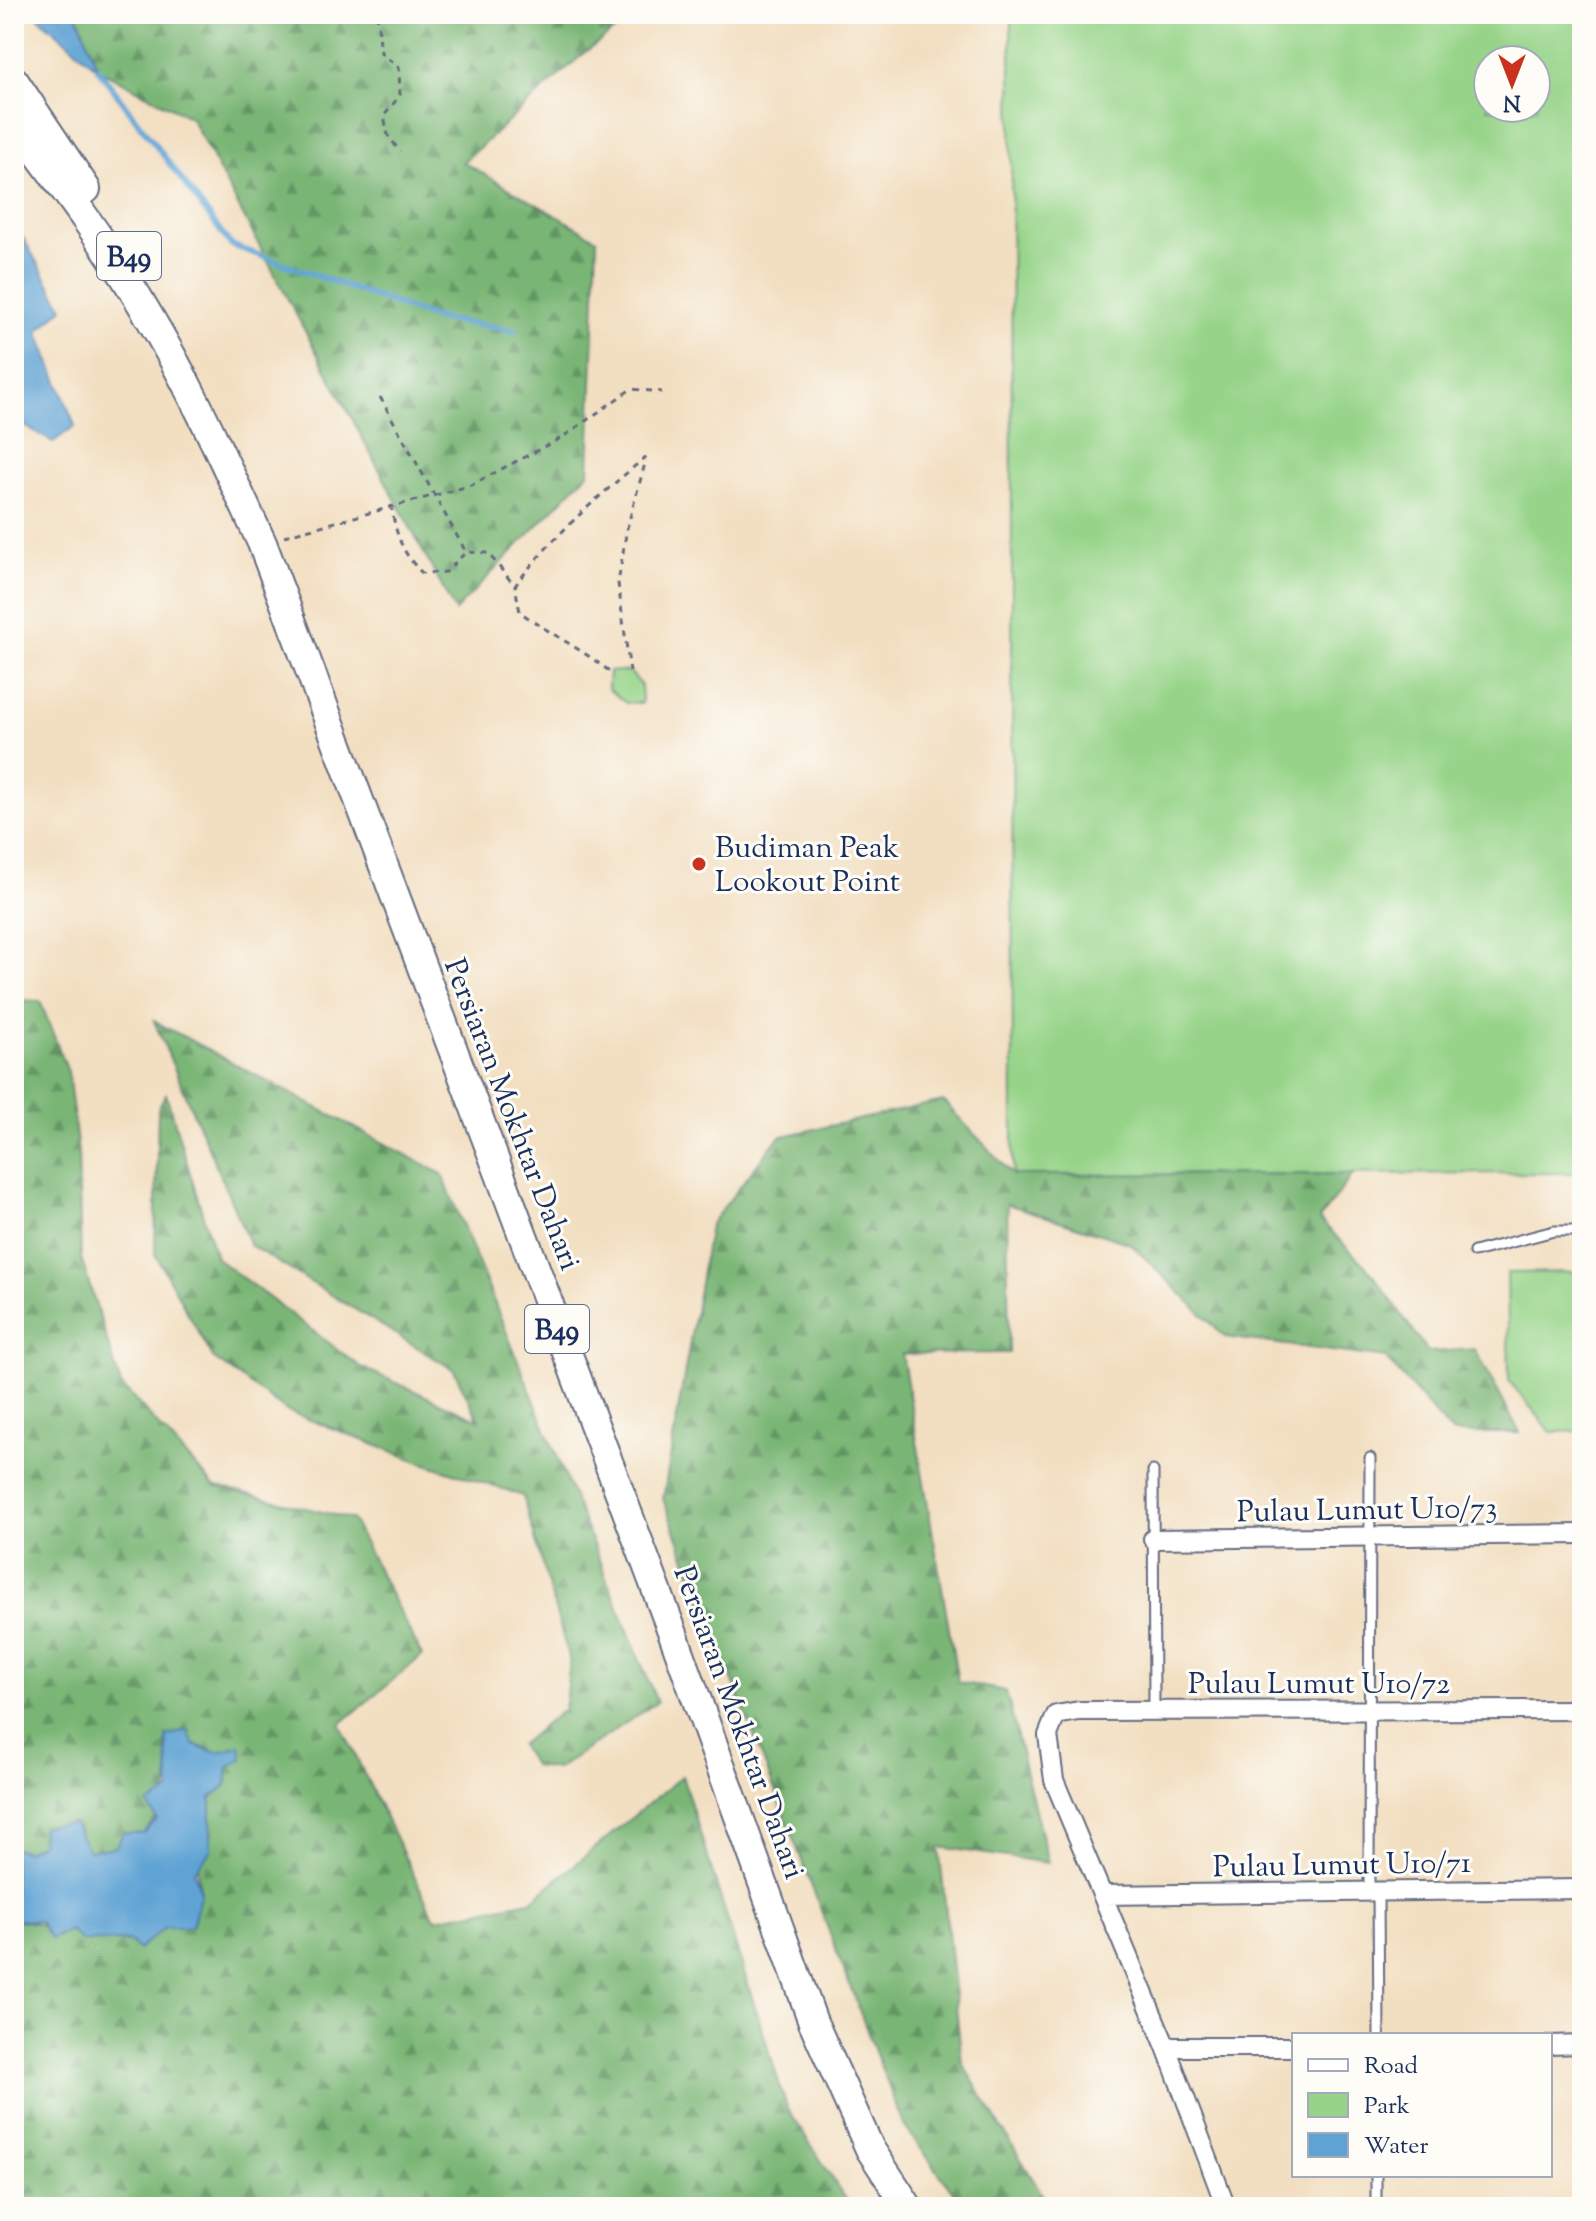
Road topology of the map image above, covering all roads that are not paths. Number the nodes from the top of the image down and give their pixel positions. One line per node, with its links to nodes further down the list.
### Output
1 (14, 81): 3 (main road, Persiaran Mokhtar Dahari / B49)
2 (14, 121): 3 (main road, Persiaran Mokhtar Dahari / B49)
3 (216, 445): 23 (main road, Persiaran Mokhtar Dahari / B49)
4 (1582, 1231): 5 (lane)
5 (1474, 1252)
6 (1370, 1458): 9 (lane)
7 (1153, 1471): 10 (lane)
8 (1582, 1534): 9 (street, Pulau Lumut U10/73)
9 (1369, 1538): 10 (street, Pulau Lumut U10/73); 13 (lane)
10 (1153, 1539): 12 (lane)
11 (1582, 1710): 13 (street, Pulau Lumut U10/72)
12 (1154, 1711): 13 (street, Pulau Lumut U10/72); 16 (street, Pulau Lumut U10/72)
13 (1369, 1711): 15 (lane)
14 (1582, 1889): 15 (street, Pulau Lumut U10/71)
15 (1373, 1891): 16 (street, Pulau Lumut U10/71); 17 (lane)
16 (1103, 1895): 20 (street)
17 (1379, 2033)
18 (1582, 2044): 19 (street)
19 (1552, 2045)
20 (1166, 2047): 21 (street); 24 (street)
21 (1292, 2047)
22 (1376, 2177): 25 (lane)
23 (908, 2207)
24 (1225, 2207)
25 (1376, 2207)

